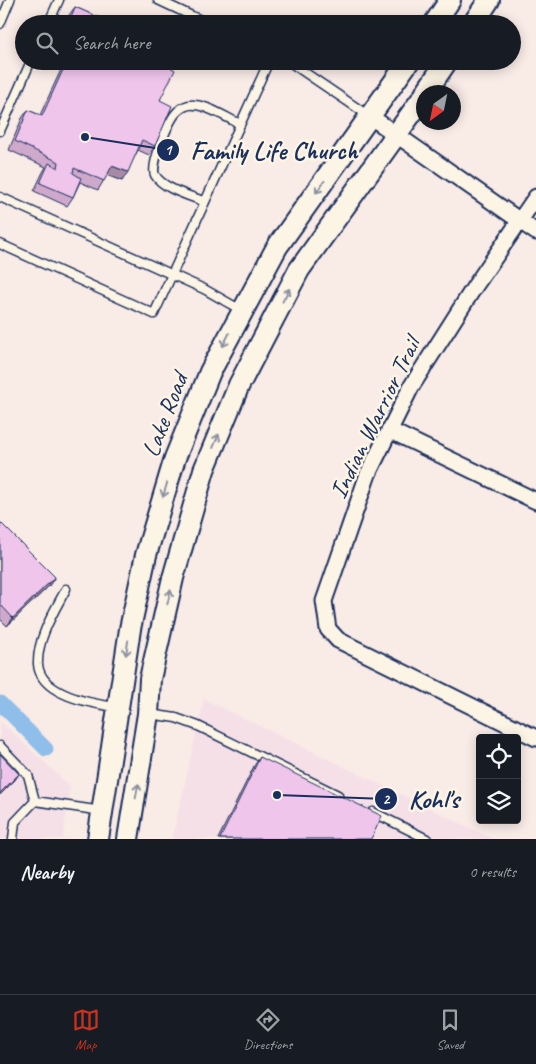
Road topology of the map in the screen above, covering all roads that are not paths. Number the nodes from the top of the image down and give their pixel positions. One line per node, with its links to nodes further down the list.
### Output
1 (10, 0): 10 (lane)
2 (59, 0): 6 (lane)
3 (158, 0): 7 (lane)
4 (450, 0): 8 (street)
5 (489, 0): 9 (street)
6 (52, 15)
7 (190, 15)
8 (440, 15)
9 (479, 15)
10 (0, 24)
11 (27, 70): 20 (lane)
12 (265, 70): 19 (lane)
13 (301, 70): 18 (lane)
14 (402, 70): 18 (street, Lake Road)
15 (442, 70): 16 (street)
16 (431, 85)
17 (416, 107): 21 (street)
18 (371, 117): 21 (street); 29 (street, Lake Road, one-way to 29)
19 (240, 124): 24 (lane); 24 (lane)
20 (0, 131)
21 (396, 135): 25 (street); 34 (street, one-way to 21)
22 (0, 196): 28 (lane)
23 (536, 197): 25 (street, Indian Warrior Trail)
24 (205, 202): 28 (lane)
25 (520, 221): 26 (street); 30 (street, Indian Warrior Trail)
26 (536, 232)
27 (0, 244): 28 (lane)
28 (172, 274): 29 (lane)
29 (241, 310): 33 (street, Lake Road, one-way to 33)
30 (390, 430): 31 (street); 35 (street, Indian Warrior Trail)
31 (536, 501)
32 (66, 589): 33 (lane)
33 (118, 708): 34 (street); 40 (street, Lake Road)
34 (148, 714): 37 (lane); 41 (street, one-way to 34)
35 (536, 738)
36 (0, 746): 38 (lane)
37 (348, 800)
38 (35, 801): 40 (lane); 42 (lane)
39 (365, 809): 45 (lane)
40 (102, 811): 41 (street); 43 (street, Lake Road)
41 (133, 815): 44 (street)
42 (13, 839)
43 (98, 839)
44 (128, 839)
45 (427, 839)

